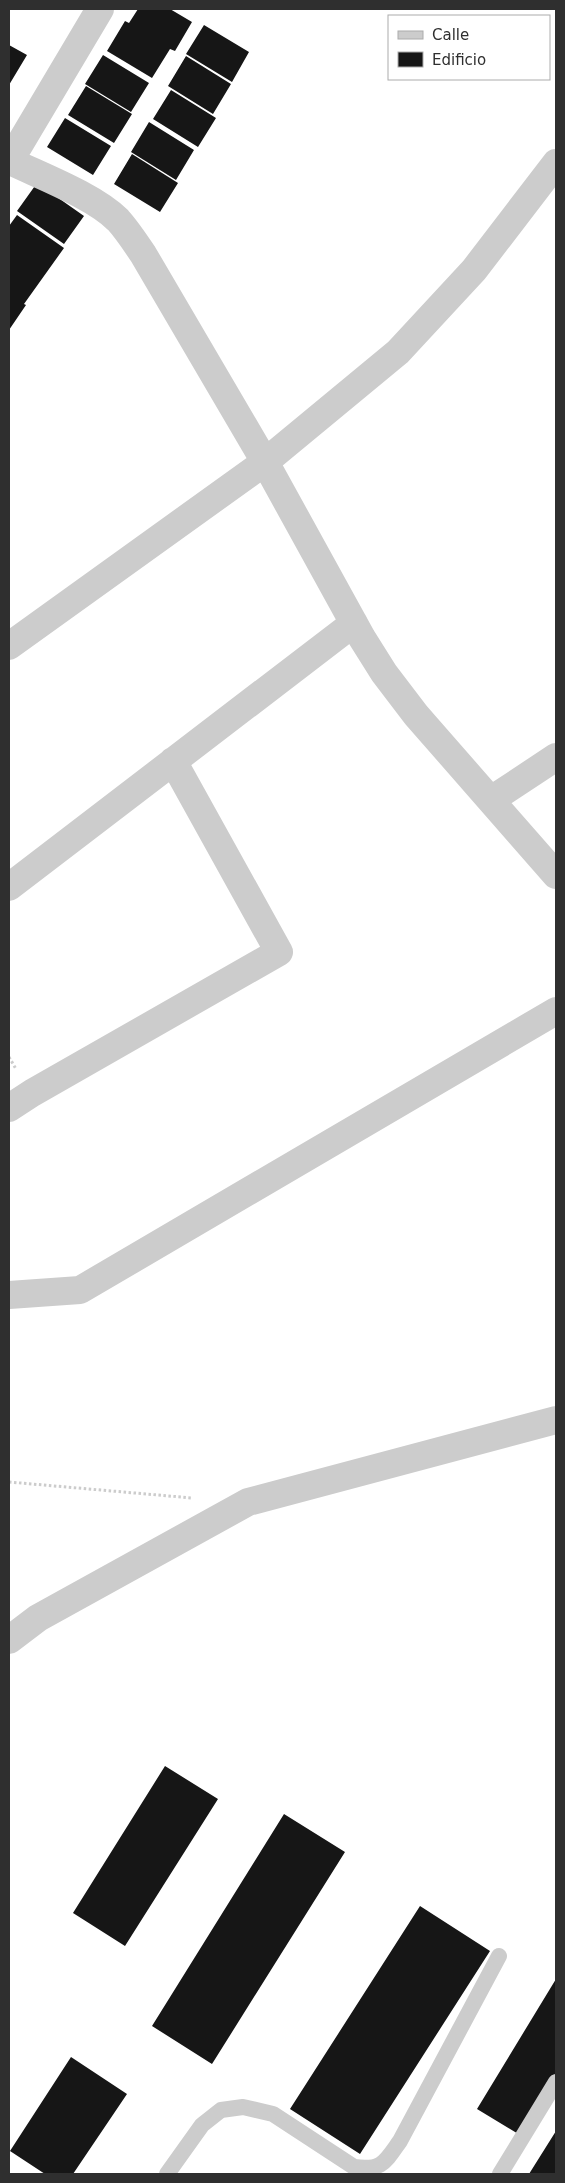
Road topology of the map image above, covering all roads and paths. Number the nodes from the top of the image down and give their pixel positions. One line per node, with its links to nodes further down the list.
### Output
1 (100, 9): 2 (street)
2 (9, 162): 4 (street)
3 (556, 163): 4 (street)
4 (265, 462): 5 (street); 6 (street)
5 (354, 623): 8 (street); 9 (street)
6 (9, 646)
7 (556, 757): 9 (street)
8 (173, 761): 11 (street); 13 (street)
9 (490, 800): 10 (street)
10 (556, 875)
11 (9, 887)
12 (556, 1011): 14 (street)
13 (9, 1108)
14 (9, 1294)
15 (556, 1420): 18 (street)
16 (9, 1482): 17 (path)
17 (198, 1498)
18 (9, 1640)
19 (499, 1956): 21 (lane)
20 (556, 2082): 22 (lane)
21 (167, 2174)
22 (500, 2174)

